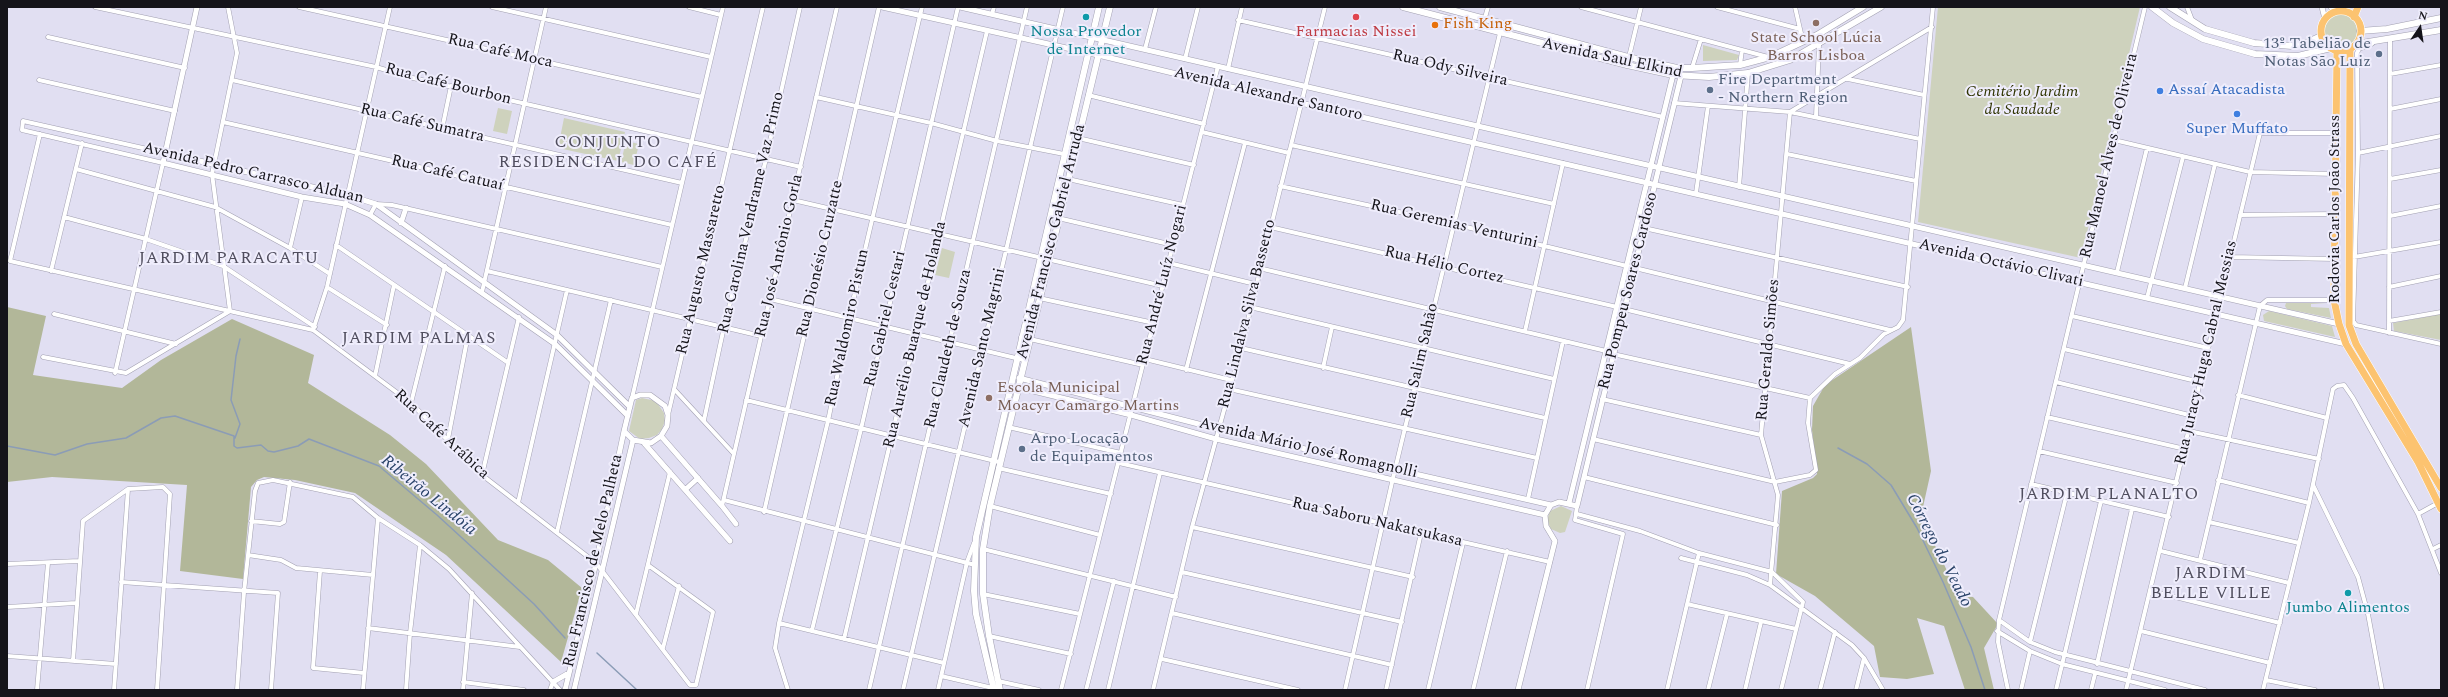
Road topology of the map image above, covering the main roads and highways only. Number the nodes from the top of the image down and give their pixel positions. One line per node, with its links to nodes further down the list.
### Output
1 (1099, 7): 24 (main road, Avenida Francisco Gabriel Arruda)
2 (1110, 7): 25 (main road, Avenida Francisco Gabriel Arruda)
3 (1403, 7): 22 (main road, Avenida Saul Elkind)
4 (1440, 7): 20 (main road, Avenida Saul Elkind)
5 (1863, 7): 21 (main road, Avenida Saul Elkind)
6 (1881, 7): 23 (main road, Avenida Saul Elkind)
7 (2152, 7): 18 (main road)
8 (2170, 7): 16 (main road)
9 (2358, 7): 12 (highway)
10 (2345, 9): 11 (highway); 12 (highway)
11 (2332, 10): 16 (highway)
12 (2354, 17): 15 (highway)
13 (2441, 18): 15 (main road)
14 (2441, 30): 17 (main road)
15 (2360, 31): 17 (highway)
16 (2321, 36): 18 (highway)
17 (2356, 44): 19 (highway)
18 (2334, 49): 19 (highway); 28 (highway, Rodovia Carlos João Strass)
19 (2350, 49): 27 (highway, Rodovia Carlos João Strass)
20 (1692, 68): 21 (main road, Avenida Saul Elkind); 22 (main road)
21 (1710, 68): 23 (main road)
22 (1673, 75): 23 (main road, Avenida Saul Elkind)
23 (1709, 77)
24 (1012, 375): 25 (main road); 26 (main road, Avenida Francisco Gabriel Arruda)
25 (1017, 387): 26 (main road, Avenida Francisco Gabriel Arruda)
26 (997, 464): 29 (main road, Avenida Francisco Gabriel Arruda); 30 (main road, Avenida Francisco Gabriel Arruda)
27 (2441, 488)
28 (2440, 505)
29 (993, 689)
30 (1000, 690)

